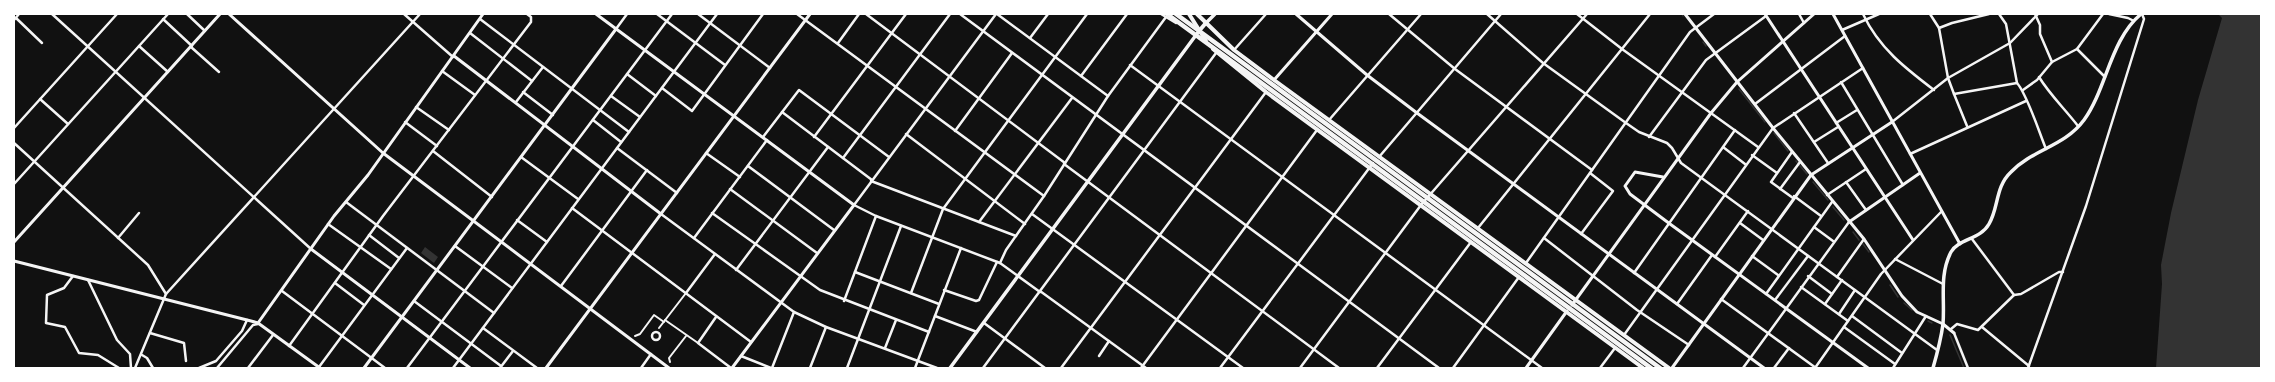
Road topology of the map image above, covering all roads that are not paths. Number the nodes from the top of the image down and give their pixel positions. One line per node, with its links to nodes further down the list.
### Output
1 (19, 14): 61 (street)
2 (52, 14): 93 (street)
3 (117, 14): 93 (street)
4 (168, 14): 62 (street)
5 (187, 14): 79 (street)
6 (220, 14): 79 (street)
7 (229, 14): 165 (street)
8 (404, 14): 70 (street)
9 (420, 14): 70 (street)
10 (483, 14): 63 (street)
11 (527, 14): 91 (street)
12 (596, 14): 76 (street)
13 (627, 14): 76 (street)
14 (657, 14): 67 (street)
15 (672, 14): 67 (street)
16 (698, 14): 72 (street)
17 (717, 14): 72 (street)
18 (763, 14): 96 (street)
19 (797, 14): 65 (street)
20 (810, 14): 65 (street)
21 (860, 14): 92 (street)
22 (866, 14): 84 (street)
23 (906, 14): 84 (street)
24 (950, 14): 103 (street)
25 (960, 14): 80 (street)
26 (996, 14): 80 (street); 86 (street)
27 (1048, 14): 86 (street)
28 (1087, 14): 106 (street)
29 (1127, 14): 127 (street)
30 (1160, 14): 60 (street)
31 (1176, 14): 195 (highway)
32 (1189, 14): 81 (main road)
33 (1197, 14): 73 (main road)
34 (1215, 14): 73 (main road)
35 (1266, 14): 100 (street)
36 (1296, 14): 82 (street)
37 (1332, 14): 82 (street)
38 (1389, 14): 77 (street)
39 (1420, 14): 77 (street)
40 (1487, 14): 68 (street)
41 (1501, 14): 68 (street)
42 (1576, 14): 64 (street)
43 (1586, 14): 64 (street)
44 (1650, 14): 97 (street)
45 (1685, 14): 74 (street)
46 (1714, 14): 74 (street)
47 (1799, 14): 71 (street)
48 (1814, 14): 71 (street)
49 (1833, 14): 78 (street)
50 (1863, 14): 66 (street)
51 (1879, 14): 66 (street)
52 (1930, 14): 75 (street)
53 (1989, 14): 75 (street)
54 (1999, 14): 90 (street)
55 (2103, 14): 98 (street)
56 (2109, 14): 69 (street)
57 (1765, 15): 87 (street); 102 (street)
58 (2036, 15): 90 (street); 108 (street)
59 (2139, 15): 69 (main road); 365 (street)
60 (1166, 16): 81 (street); 111 (street); 195 (highway)
61 (15, 19): 88 (street)
62 (163, 19): 94 (street); 95 (street)
63 (480, 19): 83 (street); 91 (street)
64 (1582, 19): 97 (street); 109 (street)
65 (806, 20): 92 (street); 114 (street)
66 (1866, 20): 78 (street); 142 (street)
67 (667, 21): 89 (street); 99 (street)
68 (1495, 21): 109 (street); 116 (street)
69 (2134, 21): 129 (main road)
70 (413, 22): 105 (street); 165 (street)
71 (1804, 22): 87 (street)
72 (710, 23): 89 (street); 96 (street)
73 (1205, 24): 81 (main road); 100 (main road)
74 (1695, 27): 102 (street); 124 (street)
75 (1939, 28): 131 (street)
76 (616, 29): 99 (street); 141 (street)
77 (1406, 30): 116 (street); 128 (street)
78 (1842, 30): 85 (street)
79 (205, 31): 95 (street)
80 (983, 31): 104 (street); 125 (street)
81 (1198, 31): 101 (main road); 138 (main road)
82 (1316, 32): 128 (street); 133 (street)
83 (470, 33): 105 (street); 107 (street)
84 (892, 33): 103 (street); 112 (street)
85 (1846, 36): 115 (street); 117 (street)
86 (1030, 38): 106 (street)
87 (1782, 41): 117 (street); 135 (street)
88 (42, 43)
89 (696, 43): 110 (street); 119 (street)
90 (2010, 43): 131 (street); 137 (street)
91 (513, 44): 107 (street); 113 (street)
92 (838, 44): 112 (street)
93 (87, 46): 120 (street); 158 (street)
94 (139, 46): 120 (street); 121 (street)
95 (191, 46): 121 (street); 122 (street)
96 (740, 46): 110 (street); 114 (street)
97 (1622, 49): 124 (street); 148 (street)
98 (2077, 49): 108 (street); 129 (street)
99 (645, 50): 119 (street); 123 (street)
100 (1234, 50): 133 (main road)
101 (1216, 53): 146 (main road); 161 (street)
102 (1715, 53): 135 (street); 144 (street)
103 (920, 54): 125 (street); 139 (street)
104 (1012, 54): 126 (street); 156 (street)
105 (453, 56): 118 (street); 132 (street)
106 (1055, 57): 126 (street); 127 (street)
107 (503, 58): 132 (street); 134 (street)
108 (2052, 62): 130 (street)
109 (1542, 63): 148 (street); 164 (street)
110 (725, 65): 147 (street)
111 (1130, 65): 138 (street); 153 (street)
112 (867, 66): 139 (street); 173 (street)
113 (543, 67): 134 (street); 141 (street)
114 (770, 68): 175 (street)
115 (1863, 68): 136 (street); 182 (street)
116 (1455, 69): 164 (street); 170 (street)
117 (1801, 70): 154 (street); 162 (street)
118 (442, 71): 150 (street); 163 (street)
119 (674, 71): 140 (street); 147 (street)
120 (115, 72): 155 (street); 184 (street)
121 (168, 72): 155 (street)
122 (219, 72)
123 (627, 74): 151 (street); 152 (street)
124 (1659, 75): 144 (street); 183 (street)
125 (949, 76): 156 (street); 166 (street)
126 (1042, 76): 157 (street); 180 (street)
127 (1080, 76): 153 (street)
128 (1367, 76): 170 (street); 179 (street)
129 (2105, 76): 188 (main road)
130 (2039, 77): 143 (street); 188 (street)
131 (1948, 78): 142 (street); 149 (street)
132 (486, 80): 150 (street); 160 (street)
133 (1274, 80): 179 (main road)
134 (532, 81): 145 (street)
135 (1737, 82): 162 (street); 171 (street)
136 (1840, 82): 154 (street); 168 (street)
137 (2017, 83): 143 (street); 149 (street)
138 (1158, 86): 161 (street); 198 (main road)
139 (896, 87): 166 (street); 200 (street)
140 (662, 88): 147 (street); 152 (street)
141 (572, 89): 167 (street); 174 (street)
142 (1934, 90): 182 (street)
143 (2023, 90): 159 (street)
144 (1681, 91): 171 (street); 203 (street)
145 (523, 92): 160 (street); 174 (street)
146 (1266, 92): 191 (main road); 204 (street)
147 (704, 93): 175 (street)
148 (1585, 94): 183 (street); 205 (street)
149 (1954, 94): 187 (street)
150 (475, 95): 192 (street)
151 (611, 96): 167 (street); 177 (street)
152 (656, 96): 177 (street)
153 (1108, 96): 176 (street)
154 (1819, 96): 172 (street); 186 (street)
155 (144, 98): 262 (street); 275 (street)
156 (979, 98): 180 (street); 194 (street)
157 (1072, 98): 176 (street); 210 (street)
158 (40, 99): 184 (street); 189 (street)
159 (2026, 101): 187 (street); 218 (street)
160 (516, 102): 185 (street)
161 (1180, 102): 204 (street); 219 (street)
162 (1755, 104): 190 (street)
163 (416, 107): 181 (street); 192 (street)
164 (1506, 107): 205 (street); 221 (street)
165 (334, 109): 223 (street); 275 (street)
166 (925, 109): 194 (street); 197 (street)
167 (600, 110): 178 (street); 196 (street)
168 (1858, 110): 186 (street); 199 (street)
169 (782, 112): 173 (street); 201 (street); 202 (street)
170 (1416, 113): 221 (street); 228 (street)
171 (1710, 113): 193 (street); 231 (street)
172 (1794, 113): 190 (street); 208 (street)
173 (831, 114): 200 (street); 202 (street)
174 (553, 115): 185 (street)
175 (734, 116): 201 (street); 224 (street)
176 (1096, 116): 198 (street); 236 (street)
177 (640, 118): 196 (street)
178 (593, 120): 207 (street); 212 (street)
179 (1329, 120): 228 (main road)
180 (1008, 121): 210 (street); 225 (street)
181 (405, 122): 211 (street); 223 (street)
182 (1892, 122): 199 (street); 226 (street)
183 (1626, 123): 203 (street); 244 (street)
184 (68, 124): 233 (street)
185 (546, 125): 212 (street); 229 (street)
186 (1837, 125): 208 (street); 217 (street)
187 (1968, 126): 226 (street)
188 (2079, 126): 218 (main road)
189 (14, 128)
190 (1773, 128): 215 (street); 222 (street)
191 (1318, 129): 239 (main road); 254 (street)
192 (449, 130): 211 (street)
193 (1735, 130): 214 (street); 215 (street)
194 (955, 131): 225 (street)
195 (1333, 131): 531 (highway); 532 (highway)
196 (629, 132): 207 (street)
197 (906, 134): 230 (street); 253 (street)
198 (1122, 135): 219 (street); 257 (main road)
199 (1873, 135): 217 (street); 261 (street)
200 (860, 136): 230 (street); 232 (street)
201 (763, 137): 206 (street)
202 (814, 137): 213 (street)
203 (1649, 137): 231 (street)
204 (1230, 139): 254 (street); 263 (street)
205 (1550, 139): 244 (street); 260 (street)
206 (767, 140): 238 (street); 243 (street)
207 (621, 142): 216 (street)
208 (1814, 142): 235 (street)
209 (14, 143): 233 (street)
210 (1038, 143): 236 (street); 247 (street)
211 (437, 146): 220 (street)
212 (573, 146): 240 (street); 252 (street)
213 (828, 147): 232 (street); 243 (street)
214 (1722, 147): 237 (street); 255 (street)
215 (1758, 147): 227 (street)
216 (617, 148): 240 (street); 242 (street)
217 (1852, 148): 235 (street); 241 (street)
218 (2046, 149): 325 (main road)
219 (1144, 150): 263 (street); 276 (street)
220 (433, 151): 249 (street); 272 (street)
221 (1469, 151): 260 (street); 268 (street)
222 (1792, 152): 234 (street); 245 (street)
223 (383, 153): 249 (street); 279 (street)
224 (706, 153): 250 (street); 267 (street)
225 (984, 153): 247 (street); 253 (street)
226 (1910, 154): 246 (street)
227 (1752, 155): 237 (street); 245 (street)
228 (1380, 156): 239 (street); 268 (main road)
229 (522, 157): 252 (street); 272 (street)
230 (889, 157): 256 (street)
231 (1677, 157): 251 (street); 255 (street)
232 (843, 158): 256 (street)
233 (34, 161): 259 (street); 262 (street)
234 (1800, 162): 248 (street); 265 (street)
235 (1828, 163): 248 (street)
236 (1064, 164): 257 (street); 271 (street)
237 (1745, 164): 270 (street)
238 (748, 166): 250 (street); 273 (street)
239 (1369, 167): 284 (main road); 295 (street)
240 (602, 168): 266 (street); 278 (street)
241 (1866, 169): 258 (street); 277 (street)
242 (647, 170): 266 (street); 267 (street)
243 (809, 172): 273 (street); 282 (street)
244 (1591, 172): 297 (street); 316 (street)
245 (1777, 173): 265 (street)
246 (1920, 173): 261 (street); 289 (street)
247 (1014, 175): 271 (street); 280 (street)
248 (1811, 175): 269 (street); 274 (street)
249 (413, 176): 299 (street); 307 (street)
250 (740, 176): 264 (street)
251 (1663, 177): 283 (street); 283 (street)
252 (549, 178): 278 (street); 298 (street)
253 (965, 178): 280 (street); 286 (street)
254 (1282, 178): 295 (street); 309 (street)
255 (1700, 178): 270 (street); 306 (street)
256 (872, 181): 282 (street); 286 (street)
257 (1088, 182): 276 (street); 312 (main road)
258 (1846, 182): 269 (street); 287 (street)
259 (14, 184)
260 (1514, 184): 297 (street); 311 (street)
261 (1903, 184): 277 (street)
262 (63, 188): 321 (street); 330 (street)
263 (1194, 188): 309 (street); 317 (street)
264 (730, 189): 290 (street); 300 (street)
265 (1780, 189): 274 (street)
266 (632, 191): 292 (street); 314 (street)
267 (677, 193): 292 (street)
268 (1431, 194): 284 (street); 311 (main road)
269 (1827, 194): 281 (street)
270 (1724, 195): 288 (street); 326 (street)
271 (1044, 196): 293 (street)
272 (492, 197): 299 (street)
273 (790, 197): 300 (street); 315 (street)
274 (1794, 197): 296 (street); 313 (street)
275 (253, 198): 342 (street); 396 (street)
276 (1109, 198): 317 (street); 336 (street)
277 (1885, 198): 287 (street); 328 (street)
278 (578, 200): 285 (street)
279 (345, 201): 304 (street); 307 (street)
280 (994, 201): 301 (street); 305 (street)
281 (1832, 202): 296 (street); 302 (street)
282 (854, 204): 294 (street); 315 (street)
283 (1644, 204): 306 (street); 347 (street)
284 (1421, 205): 333 (main road); 346 (street)
285 (572, 208): 314 (street); 332 (street)
286 (943, 209): 301 (street); 320 (street)
287 (1866, 210): 302 (street)
288 (1748, 211): 303 (street); 313 (street)
289 (1941, 212): 328 (street); 335 (street)
290 (712, 213): 322 (street); 334 (street)
291 (139, 214): 321 (street)
292 (661, 214): 322 (street); 343 (street)
293 (1032, 214): 305 (street); 312 (street)
294 (876, 216): 308 (street); 364 (street)
295 (1333, 216): 346 (street); 358 (street)
296 (1821, 216): 310 (street)
297 (1558, 217): 316 (street); 323 (street)
298 (517, 220): 331 (street); 332 (street)
299 (473, 221): 331 (street); 337 (street)
300 (773, 221): 334 (street); 345 (street)
301 (979, 222): 319 (street)
302 (1849, 222): 324 (street); 329 (street)
303 (1740, 223): 327 (street); 348 (street)
304 (328, 224): 338 (street); 342 (street)
305 (1025, 224): 319 (street)
306 (1670, 224): 326 (street); 368 (street)
307 (377, 225): 318 (street); 339 (street)
308 (901, 226): 320 (street); 380 (street)
309 (1246, 226): 358 (street); 367 (street)
310 (1814, 227): 329 (street); 341 (street)
311 (1478, 228): 355 (main road)
312 (1053, 229): 336 (street); 371 (main road)
313 (1771, 229): 327 (street); 341 (street)
314 (602, 230): 343 (street); 384 (street)
315 (834, 230): 345 (street)
316 (1580, 234): 347 (street)
317 (1159, 235): 367 (street); 381 (street)
318 (369, 236): 338 (street); 351 (street)
319 (1016, 236): 354 (street)
320 (932, 237): 340 (street); 395 (street)
321 (118, 238): 396 (street)
322 (694, 238): 344 (street)
323 (1544, 238): 355 (street); 372 (street)
324 (1864, 239): 363 (street); 377 (street)
325 (1972, 239): 335 (main road); 400 (street)
326 (1692, 240): 348 (street); 389 (street)
327 (1763, 240): 349 (street)
328 (1913, 240): 352 (street)
329 (1833, 241): 356 (street)
330 (14, 242)
331 (501, 242): 357 (street); 359 (street)
332 (547, 242): 357 (street)
333 (1471, 242): 376 (main road); 388 (street)
334 (755, 244): 362 (street); 375 (street)
335 (1960, 244): 383 (main road)
336 (1074, 245): 381 (street); 393 (street)
337 (455, 246): 359 (street); 361 (street)
338 (361, 248): 360 (street); 366 (street)
339 (407, 248): 351 (street); 361 (street)
340 (961, 248): 354 (street); 387 (street)
341 (1798, 248): 350 (street); 373 (street)
342 (311, 249): 366 (street); 391 (street)
343 (632, 254): 394 (street); 415 (street)
344 (715, 254): 362 (street); 394 (street)
345 (817, 254): 375 (street)
346 (1385, 254): 388 (street); 409 (street)
347 (1608, 254): 368 (street); 372 (street)
348 (1714, 256): 369 (street); 411 (street)
349 (1752, 256): 369 (street); 373 (street)
350 (1808, 256): 356 (street); 405 (street)
351 (399, 258): 360 (street)
352 (1895, 259): 363 (street); 383 (street)
353 (14, 261): 370 (street)
354 (998, 262): 371 (street); 387 (street)
355 (1526, 263): 404 (main road)
356 (1818, 263): 374 (street); 377 (street)
357 (530, 264): 384 (street); 386 (street)
358 (1298, 264): 409 (street); 417 (street)
359 (482, 267): 386 (street); 392 (street)
360 (391, 269): 399 (street)
361 (437, 270): 392 (street); 406 (street)
362 (736, 270): 408 (street)
363 (1885, 270): 401 (street); 426 (street)
364 (855, 272): 380 (street); 407 (street)
365 (2063, 272): 400 (street); 492 (street)
366 (343, 273): 382 (street); 399 (street)
367 (1210, 273): 417 (street); 431 (street)
368 (1634, 273): 389 (street)
369 (1739, 274): 397 (street); 402 (street)
370 (73, 276): 378 (street); 493 (street)
371 (1018, 276): 393 (street); 435 (main road)
372 (1593, 276): 404 (street); 420 (street)
373 (1778, 276): 397 (street)
374 (1808, 276): 385 (street); 398 (street)
375 (800, 277): 407 (street); 408 (street)
376 (1519, 277): 419 (main road); 440 (street)
377 (1837, 277): 379 (street)
378 (88, 280): 403 (street); 494 (street)
379 (1842, 280): 390 (street); 398 (street)
380 (879, 281): 395 (street); 416 (street)
381 (1125, 281): 431 (street); 445 (street)
382 (335, 283): 413 (street); 422 (street)
383 (1943, 284): 438 (main road)
384 (561, 286): 415 (street)
385 (1801, 287): 412 (street); 414 (street)
386 (512, 288): 421 (street)
387 (944, 290): 410 (street)
388 (1436, 290): 440 (street); 461 (street)
389 (1656, 290): 411 (street); 420 (street)
390 (1855, 290): 401 (street); 423 (street)
391 (282, 291): 422 (street); 436 (street)
392 (465, 291): 421 (street); 434 (street)
393 (1040, 291): 445 (street); 460 (street)
394 (686, 293): 428 (street); 432 (street)
395 (911, 293): 410 (street)
396 (166, 294): 403 (street)
397 (1766, 294): 405 (street)
398 (1832, 294): 412 (street)
399 (372, 295): 413 (street); 427 (street)
400 (2014, 295): 442 (street)
401 (1865, 298): 425 (street); 452 (street)
402 (1721, 299): 437 (street); 451 (street)
403 (163, 300): 429 (street); 450 (street)
404 (1575, 300): 419 (street); 457 (main road)
405 (1775, 300): 414 (street)
406 (414, 301): 427 (street); 434 (street)
407 (844, 301): 416 (street)
408 (780, 302): 418 (street); 463 (street)
409 (1349, 302): 461 (street); 472 (street)
410 (939, 304): 424 (street)
411 (1677, 304): 437 (street)
412 (1825, 304): 423 (street)
413 (364, 305): 454 (street)
414 (1786, 308): 451 (street); 465 (street)
415 (590, 309): 476 (street); 506 (street)
416 (868, 309): 430 (street); 459 (street)
417 (1263, 311): 472 (street); 480 (street)
418 (794, 312): 439 (street); 510 (street)
419 (1566, 312): 469 (main road); 486 (street)
420 (1641, 312): 457 (street); 467 (street)
421 (494, 313): 443 (street)
422 (312, 314): 454 (street); 468 (street)
423 (1838, 314): 433 (street)
424 (935, 316): 447 (street); 448 (street)
425 (1852, 316): 433 (street); 475 (street)
426 (1926, 316): 438 (street); 452 (street)
427 (402, 317): 458 (street); 481 (street)
428 (716, 317): 463 (street); 464 (street)
429 (247, 320): 436 (street); 497 (street)
430 (896, 320): 447 (street); 470 (street)
431 (1177, 320): 480 (street); 491 (street)
432 (665, 321): 444 (street); 455 (street); 456 (street)
433 (1848, 321): 441 (street)
434 (442, 322): 458 (street); 466 (street)
435 (984, 323): 448 (main road); 460 (street)
436 (258, 324): 453 (street); 498 (street)
437 (1704, 324): 467 (street); 482 (street)
438 (1943, 324): 446 (street); 473 (main road)
439 (826, 326): 459 (street); 511 (street)
440 (1484, 326): 486 (street); 526 (street)
441 (1844, 327): 465 (street); 488 (street)
442 (1982, 327): 446 (street); 492 (street)
443 (483, 328): 466 (street); 474 (street)
444 (659, 328)
445 (1091, 328): 462 (street); 518 (street)
446 (1951, 329): 449 (street)
447 (928, 332): 485 (street)
448 (977, 332): 515 (main road)
449 (1954, 332): 542 (street)
450 (150, 333): 477 (street); 484 (street)
451 (1768, 333): 471 (street); 482 (street)
452 (1914, 334): 473 (street); 475 (street)
453 (273, 335): 468 (street); 499 (street)
454 (342, 336): 481 (street); 489 (street)
455 (635, 336)
456 (686, 336): 464 (street); 487 (street)
457 (1624, 336): 533 (main road)
458 (430, 338): 483 (street); 502 (street)
459 (858, 338): 470 (street); 512 (street)
460 (1005, 338): 516 (street); 517 (street)
461 (1399, 338): 524 (street); 525 (street)
462 (1109, 341): 479 (street); 491 (street)
463 (751, 342): 478 (street)
464 (698, 343): 509 (street)
465 (1833, 343): 538 (street); 539 (street)
466 (471, 344): 483 (street); 490 (street)
467 (1689, 345): 534 (street)
468 (289, 346): 489 (street)
469 (1615, 347): 529 (street); 530 (main road)
470 (885, 348): 485 (street)
471 (1789, 348): 537 (street); 538 (street)
472 (1314, 349): 522 (street); 523 (street)
473 (1938, 350): 541 (main road)
474 (513, 351): 490 (street); 505 (street)
475 (1902, 353): 488 (street)
476 (651, 354): 507 (street); 508 (street)
477 (142, 355): 495 (street); 496 (street)
478 (741, 356): 509 (street); 510 (street)
479 (1099, 356)
480 (1228, 357): 520 (street); 521 (street)
481 (372, 358): 500 (street); 501 (street)
482 (1750, 358): 535 (street); 536 (street)
483 (459, 360): 503 (street); 504 (street)
484 (186, 361)
485 (918, 361): 513 (street); 514 (street)
486 (1532, 361): 527 (street); 528 (street)
487 (670, 362)
488 (1895, 364): 540 (street)
489 (319, 367)
490 (501, 367)
491 (1142, 367): 519 (street)
492 (2028, 367)
493 (119, 368)
494 (131, 368)
495 (136, 368)
496 (153, 368)
497 (199, 368)
498 (217, 368)
499 (248, 368)
500 (364, 368)
501 (385, 368)
502 (407, 368)
503 (453, 368)
504 (470, 368)
505 (537, 368)
506 (546, 368)
507 (640, 368)
508 (669, 368)
509 (731, 368)
510 (772, 368)
511 (810, 368)
512 (847, 368)
513 (915, 368)
514 (937, 368)
515 (950, 368)
516 (982, 368)
517 (1045, 368)
518 (1061, 368)
519 (1146, 368)
520 (1220, 368)
521 (1243, 368)
522 (1300, 368)
523 (1339, 368)
524 (1377, 368)
525 (1439, 368)
526 (1453, 368)
527 (1526, 368)
528 (1542, 368)
529 (1600, 368)
530 (1643, 368)
531 (1651, 368)
532 (1660, 368)
533 (1669, 368)
534 (1672, 368)
535 (1743, 368)
536 (1764, 368)
537 (1774, 368)
538 (1815, 368)
539 (1868, 368)
540 (1893, 368)
541 (1933, 368)
542 (1968, 368)

